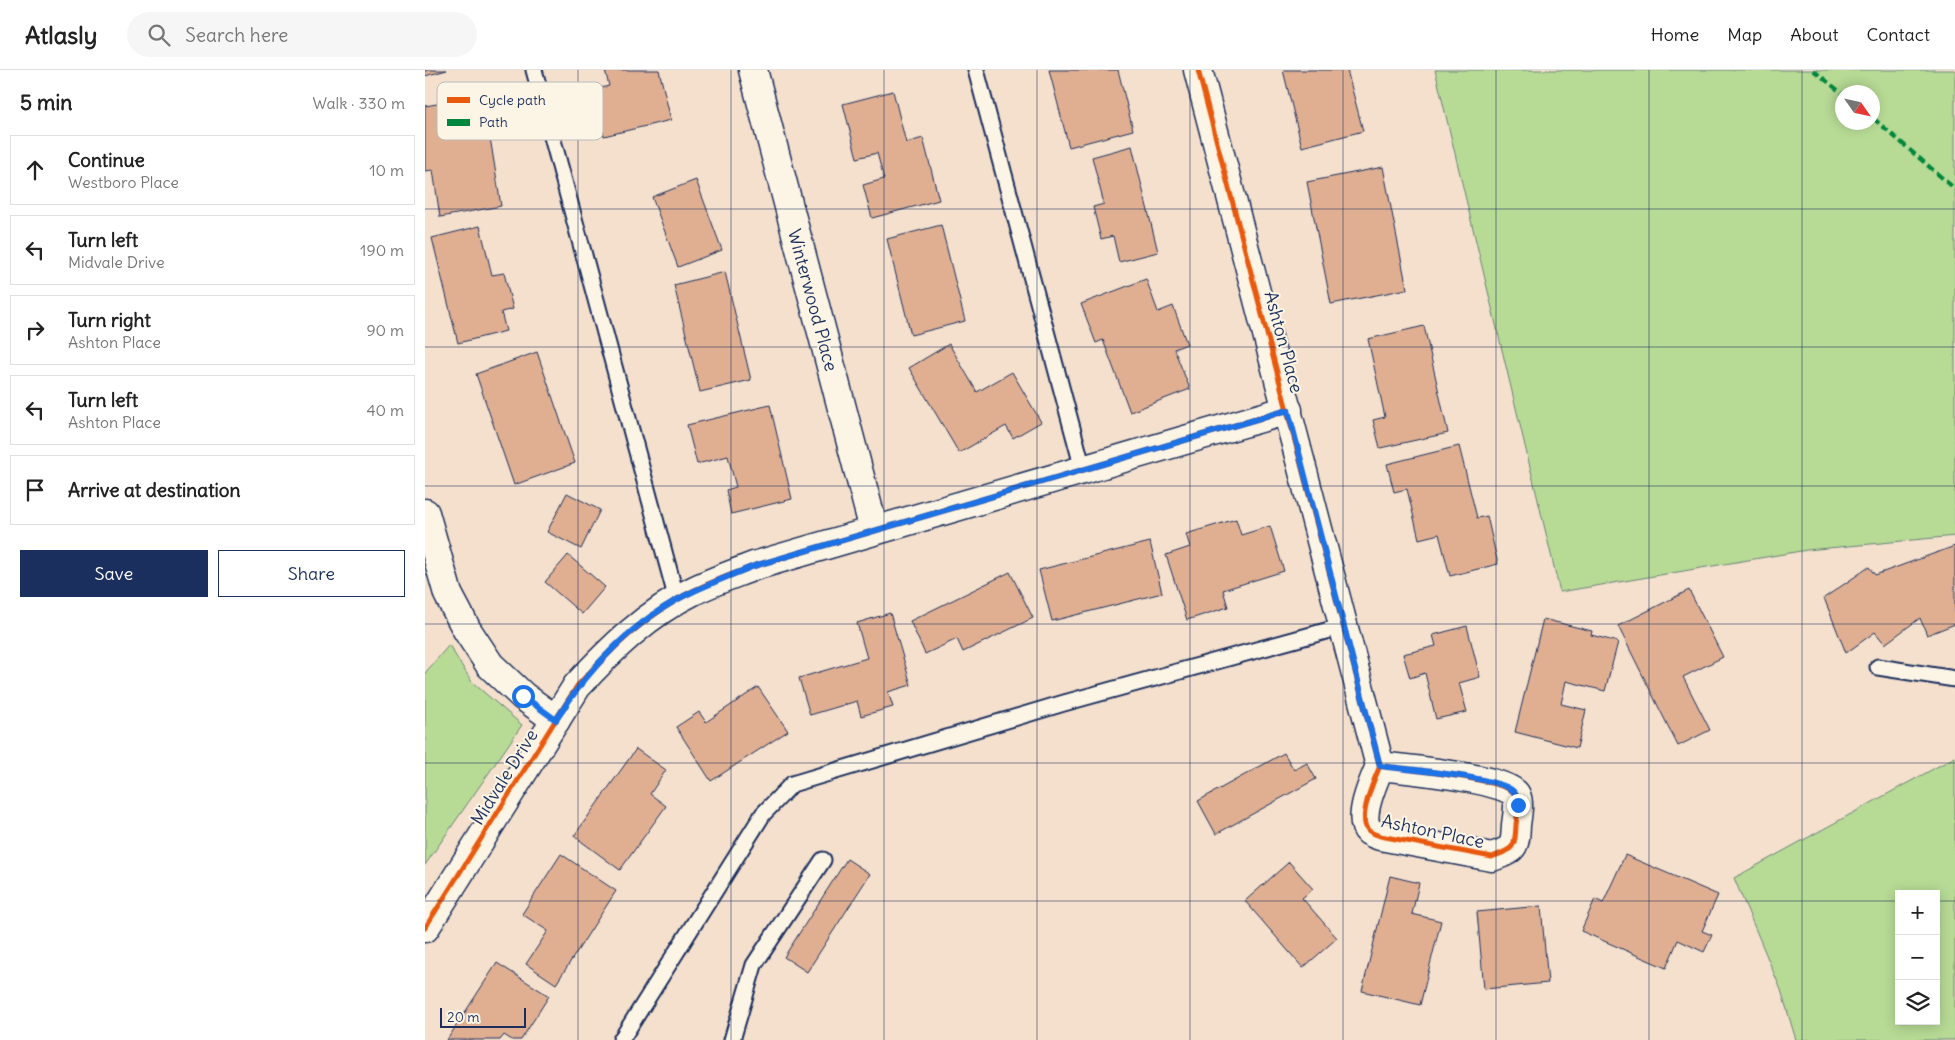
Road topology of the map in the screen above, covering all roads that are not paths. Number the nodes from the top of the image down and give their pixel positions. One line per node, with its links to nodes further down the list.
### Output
1 (753, 70): 8 (street, Winterwood Place)
2 (976, 70): 6 (lane)
3 (1198, 70): 5 (street, Ashton Place)
4 (553, 140): 9 (lane)
5 (1288, 410): 6 (street, Midvale Drive); 10 (street, Ashton Place)
6 (1083, 469): 8 (street, Midvale Drive)
7 (425, 513): 13 (street)
8 (874, 530): 9 (street, Midvale Drive)
9 (677, 600): 13 (street, Midvale Drive)
10 (1344, 626): 14 (street, Ashton Place); 17 (lane)
11 (1878, 667): 12 (lane)
12 (1955, 678)
13 (556, 720): 16 (street, Midvale Drive)
14 (1380, 766): 14 (street, Ashton Place)
15 (823, 860): 18 (lane)
16 (425, 928)
17 (621, 1040)
18 (732, 1040)

